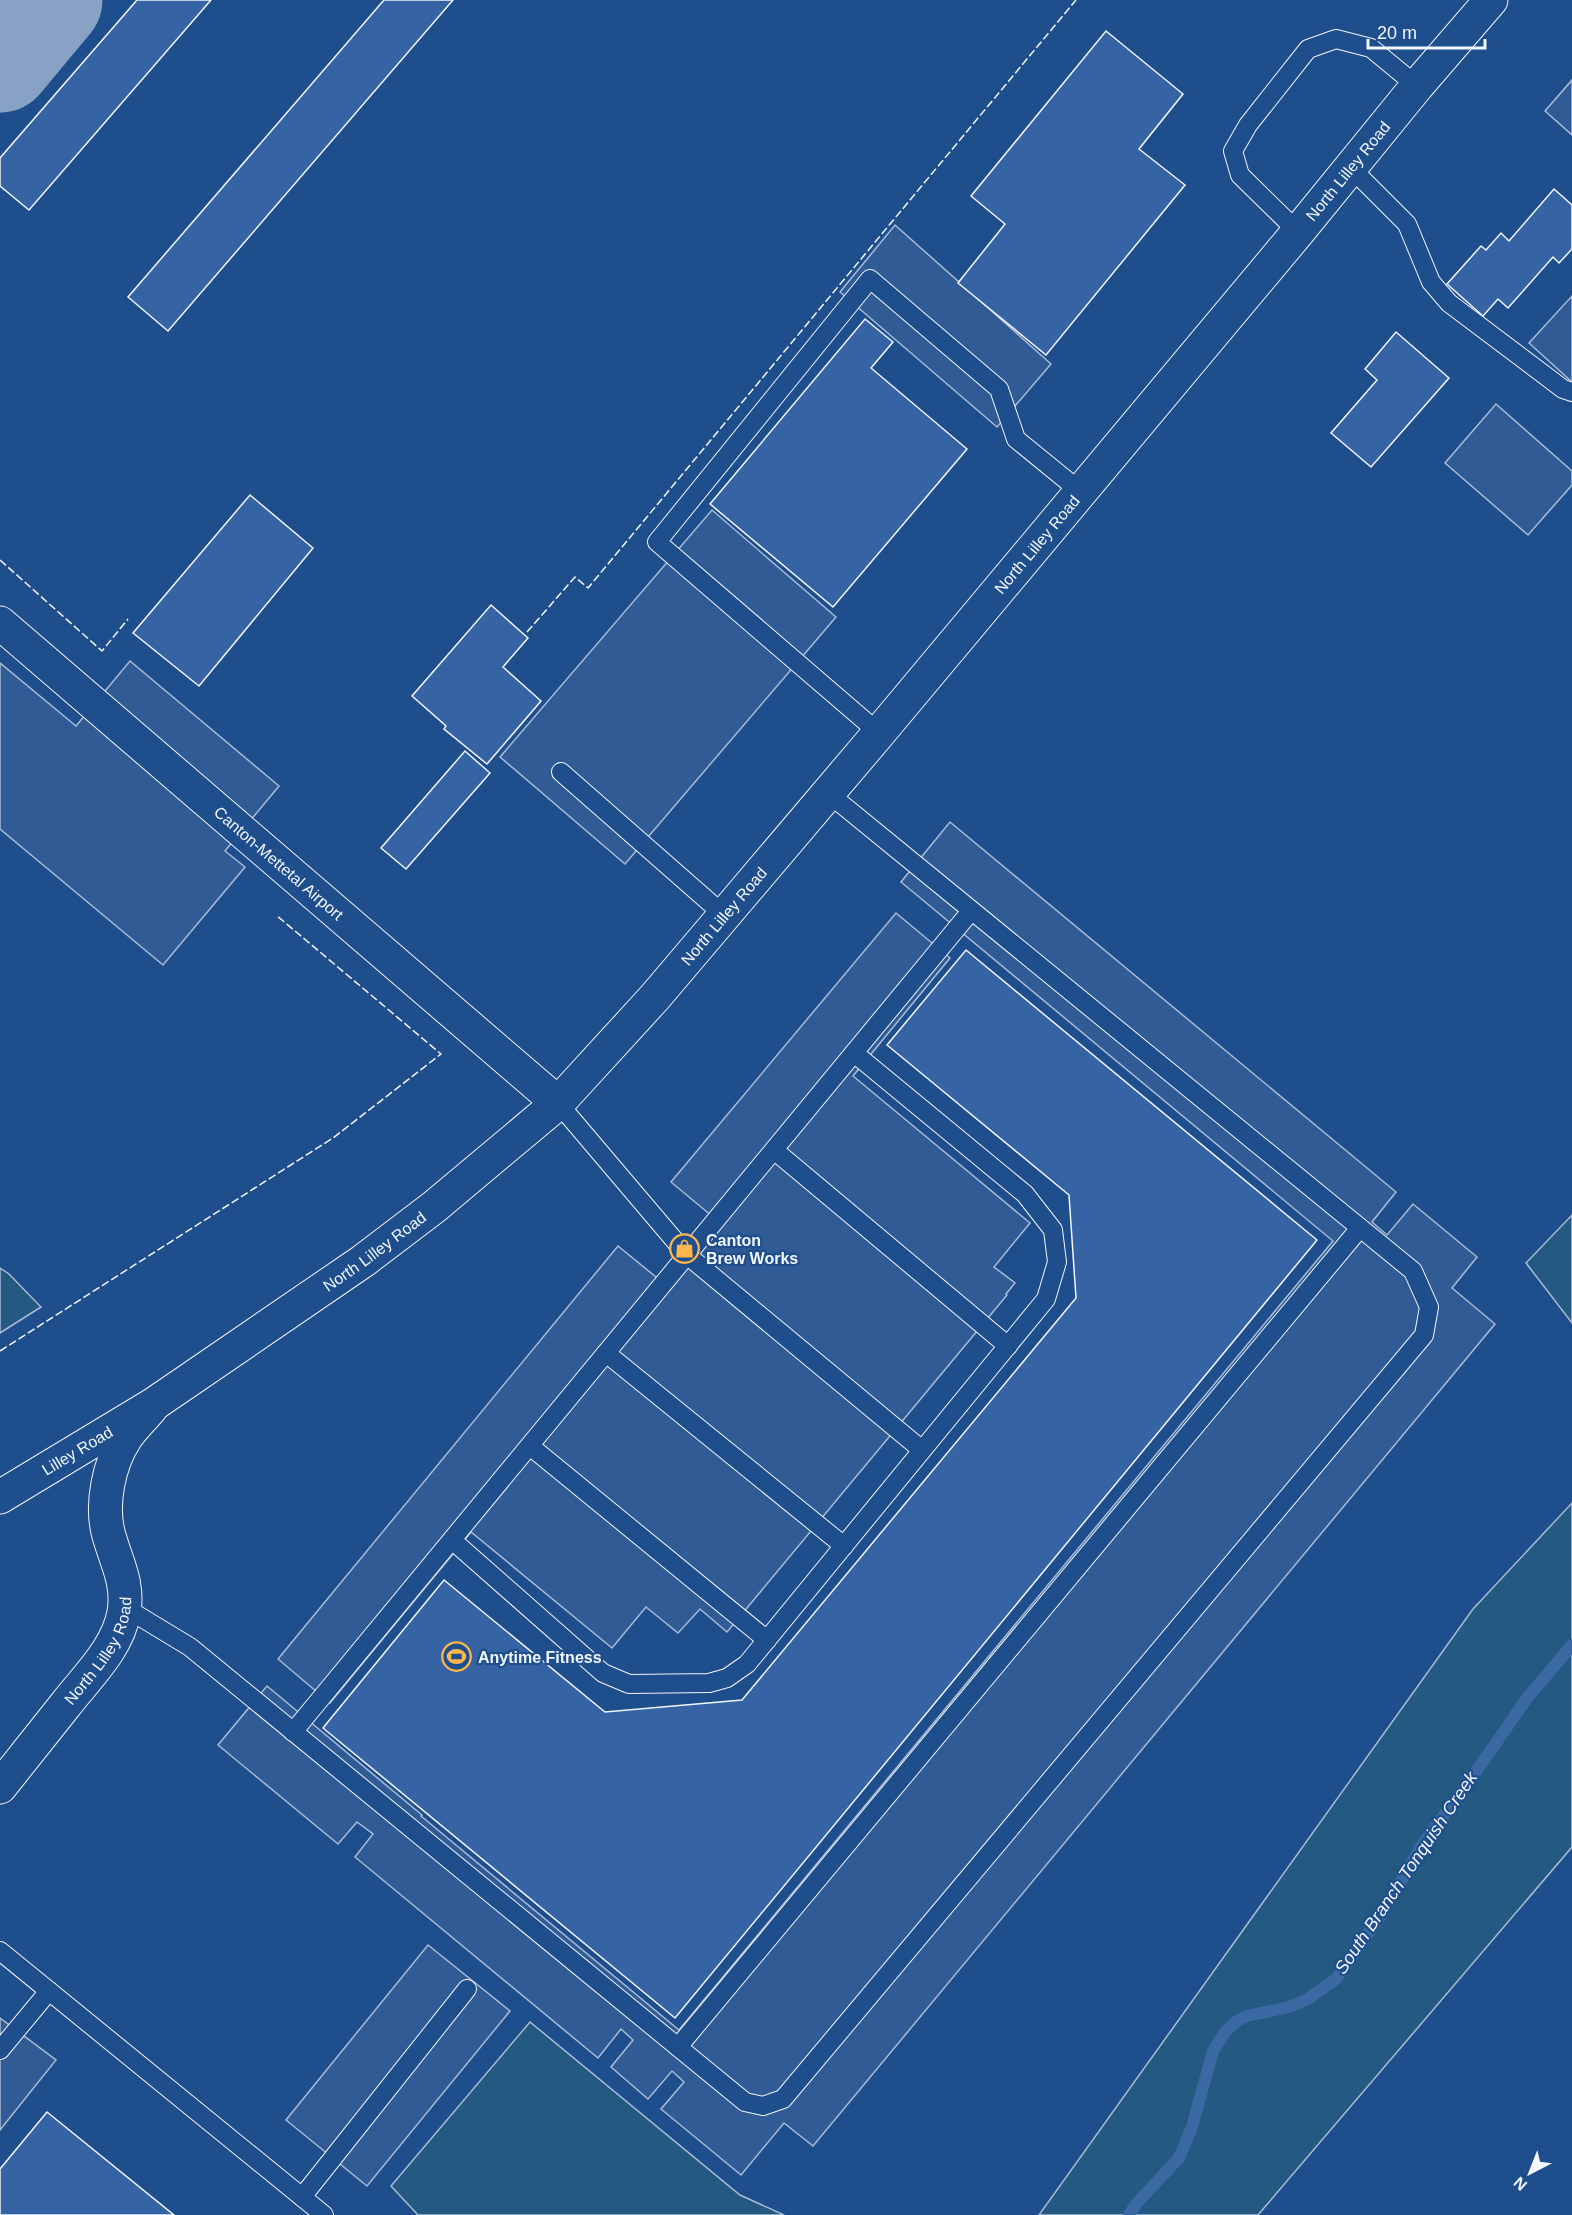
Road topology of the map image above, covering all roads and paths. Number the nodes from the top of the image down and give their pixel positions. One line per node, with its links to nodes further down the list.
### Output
1 (1491, 0): 2 (street, North Lilley Road)
2 (1417, 86): 3 (street, North Lilley Road); 4 (lane)
3 (1351, 168): 4 (street, North Lilley Road); 5 (lane)
4 (1298, 232): 6 (street, North Lilley Road)
5 (1568, 391)
6 (1081, 492): 8 (street, North Lilley Road); 8 (lane)
7 (0, 623): 14 (street, Canton-Mettetal Airport)
8 (879, 733): 10 (street, North Lilley Road)
9 (561, 772): 12 (lane)
10 (828, 793): 11 (lane); 12 (street, North Lilley Road)
11 (971, 911): 13 (lane); 16 (lane)
12 (724, 915): 14 (street, North Lilley Road)
13 (854, 1053): 15 (lane); 18 (lane)
14 (558, 1103): 17 (lane); 20 (street, North Lilley Road)
15 (774, 1150): 17 (lane); 18 (lane)
16 (1360, 1228): 33 (lane); 33 (lane)
17 (687, 1255): 19 (lane); 22 (lane)
18 (1008, 1346): 22 (lane)
19 (606, 1353): 21 (lane); 25 (lane)
20 (154, 1404): 23 (street, Lilley Road); 26 (street, North Lilley Road)
21 (530, 1446): 24 (lane); 27 (lane)
22 (922, 1450): 25 (lane)
23 (0, 1497)
24 (452, 1540): 27 (lane); 28 (lane)
25 (844, 1546): 27 (lane)
26 (124, 1607): 28 (lane); 29 (street, North Lilley Road)
27 (766, 1640)
28 (293, 1732): 33 (lane)
29 (0, 1787)
30 (0, 1951): 32 (lane)
31 (466, 1989): 35 (lane)
32 (49, 1991): 34 (lane); 35 (lane)
33 (678, 2047)
34 (0, 2050)
35 (302, 2197): 36 (lane)
36 (324, 2215)

